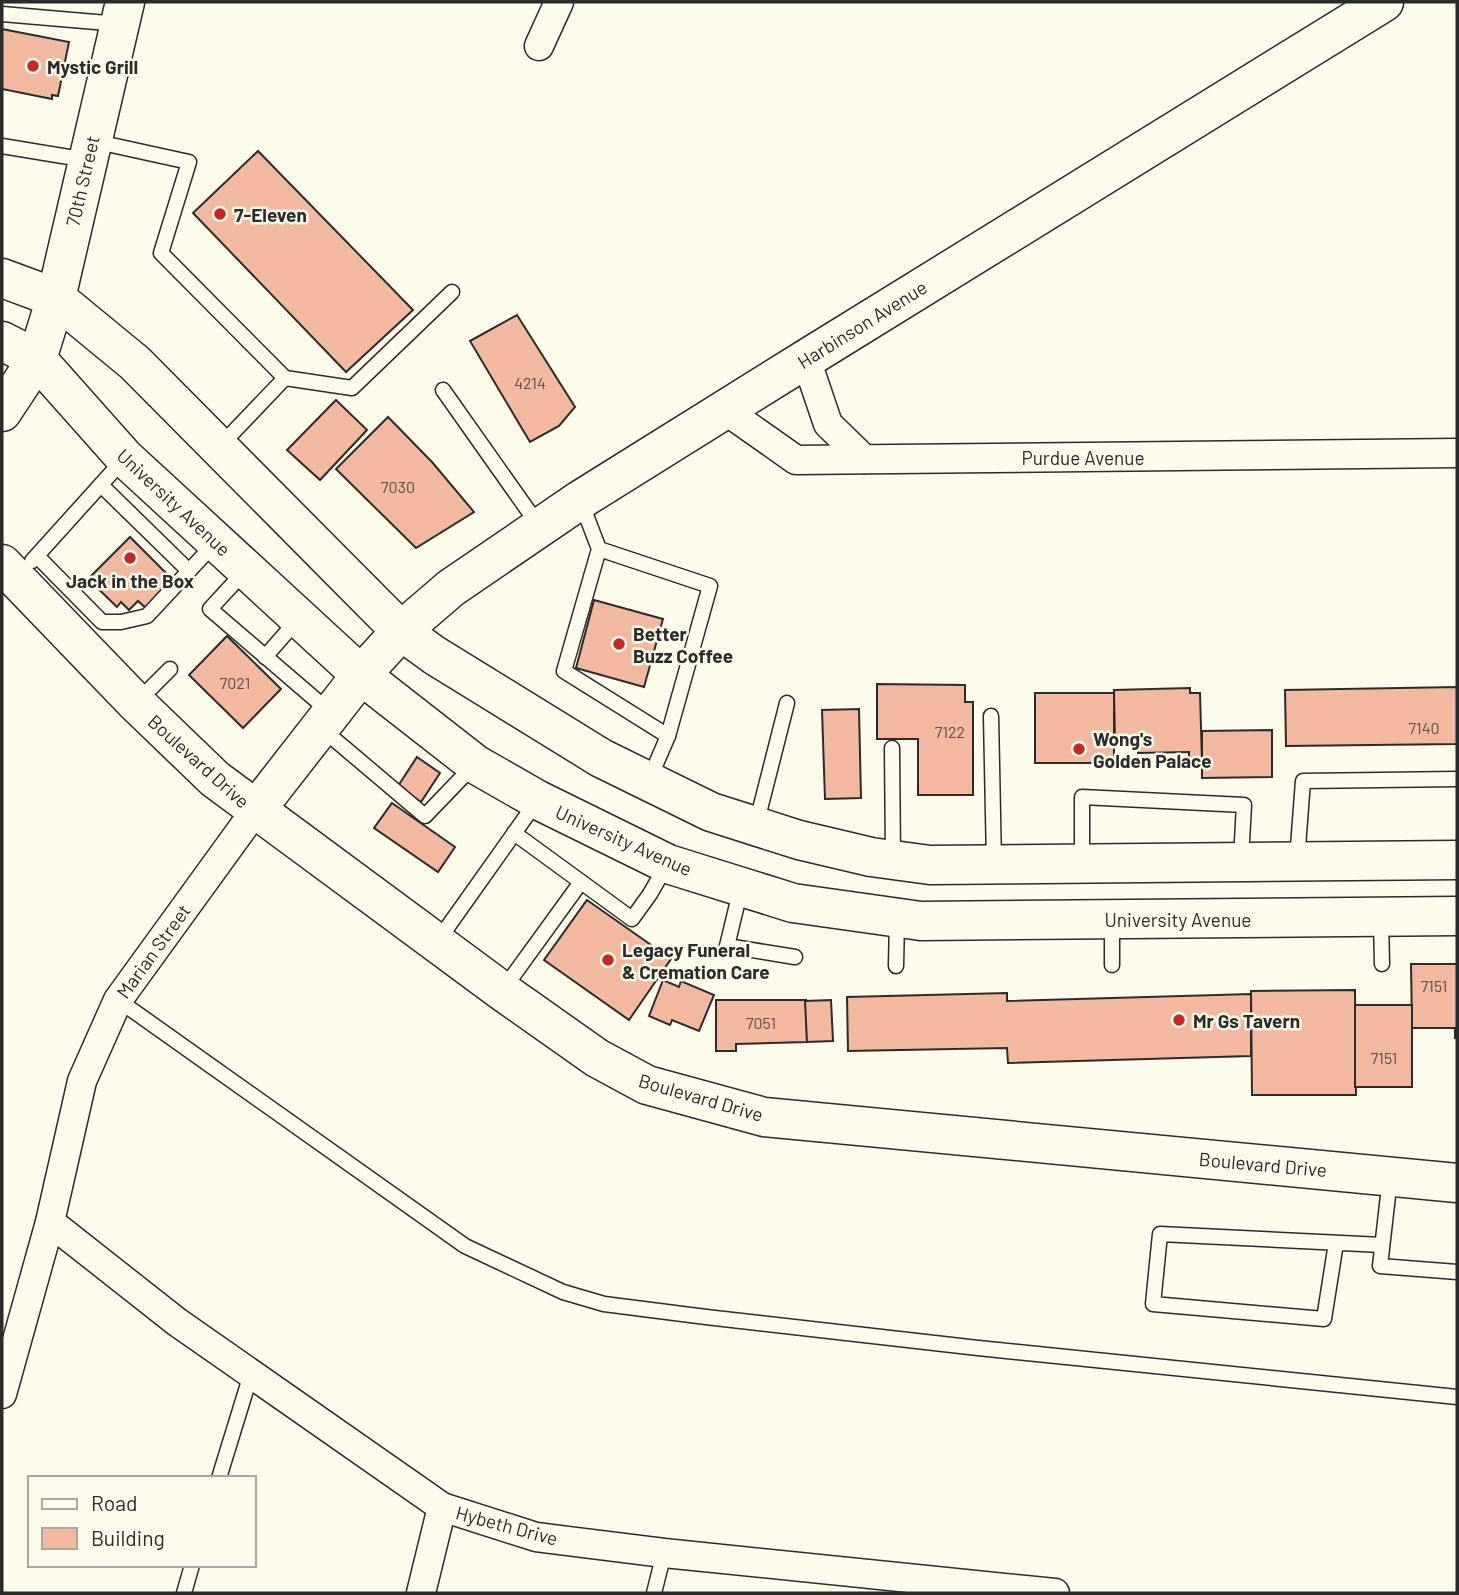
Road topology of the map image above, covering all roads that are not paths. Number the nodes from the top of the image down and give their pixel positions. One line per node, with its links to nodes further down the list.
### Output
1 (559, 2): 5 (street)
2 (1384, 2): 13 (main road, Harbinson Avenue)
3 (122, 13): 4 (lane); 7 (main road, 70th Street)
4 (2, 14)
5 (539, 46)
6 (2, 146): 7 (lane)
7 (89, 150): 10 (main road, 70th Street); 14 (lane)
8 (2, 278): 10 (main road)
9 (452, 292): 14 (lane)
10 (56, 298): 12 (main road, 70th Street); 18 (main road)
11 (2, 341): 12 (main road, University Avenue)
12 (37, 359): 17 (main road, 70th Street); 21 (main road, University Avenue)
13 (806, 359): 16 (main road, Harbinson Avenue); 20 (street)
14 (285, 378): 18 (lane)
15 (443, 390): 23 (lane)
16 (725, 410): 20 (street, Purdue Avenue); 22 (main road, Harbinson Avenue)
17 (2, 412)
18 (219, 448): 30 (main road)
19 (1457, 453): 20 (street, Purdue Avenue)
20 (864, 459)
21 (113, 472): 24 (main road, University Avenue); 26 (lane); 28 (lane)
22 (580, 500): 23 (main road, Harbinson Avenue); 25 (lane)
23 (540, 527): 30 (main road, Harbinson Avenue)
24 (216, 542): 27 (main road, University Avenue); 28 (lane)
25 (599, 549): 38 (lane); 38 (lane)
26 (19, 566): 28 (lane); 34 (main road, Boulevard Drive)
27 (246, 570): 29 (main road, University Avenue); 31 (lane)
28 (189, 571)
29 (299, 618): 31 (lane); 33 (main road, University Avenue)
30 (401, 631): 33 (main road, Harbinson Avenue); 42 (main road)
31 (265, 657): 37 (lane)
32 (170, 669): 34 (lane)
33 (361, 675): 37 (main road, Marian Street); 40 (main road, University Avenue)
34 (136, 703): 44 (main road, Boulevard Drive)
35 (787, 703): 45 (lane)
36 (991, 716): 53 (lane)
37 (326, 720): 40 (lane); 44 (main road, Marian Street)
38 (668, 736): 42 (lane)
39 (892, 748): 47 (lane)
40 (475, 764): 43 (main road, University Avenue)
41 (1457, 779): 49 (lane)
42 (648, 781): 45 (main road)
43 (538, 800): 46 (lane); 52 (main road, University Avenue)
44 (255, 811): 60 (main road, Boulevard Drive); 66 (street, Marian Street)
45 (755, 826): 47 (main road)
46 (514, 833): 54 (lane); 60 (lane)
47 (893, 860): 53 (main road)
48 (1457, 860): 49 (main road)
49 (1297, 861): 50 (main road)
50 (1240, 862): 51 (main road); 51 (lane)
51 (1082, 863): 53 (main road)
52 (668, 864): 54 (lane); 55 (main road, University Avenue)
53 (994, 864)
54 (581, 881): 65 (lane)
55 (741, 887): 58 (main road, University Avenue); 61 (lane)
56 (1457, 916): 57 (main road, University Avenue)
57 (1381, 917): 59 (main road, University Avenue); 62 (lane)
58 (897, 918): 59 (main road, University Avenue); 64 (lane)
59 (1112, 919): 63 (lane)
60 (436, 944): 65 (main road, Boulevard Drive)
61 (794, 957)
62 (1382, 964)
63 (1112, 965)
64 (896, 967)
65 (502, 991): 67 (main road, Boulevard Drive)
66 (118, 1000): 69 (street, Marian Street); 75 (lane)
67 (1390, 1176): 68 (main road, Boulevard Drive); 71 (lane)
68 (1457, 1182)
69 (50, 1222): 73 (street, Hybeth Drive); 74 (street, Marian Street)
70 (1336, 1243): 70 (lane); 71 (lane)
71 (1382, 1245): 72 (lane)
72 (1457, 1272)
73 (251, 1374): 76 (lane); 77 (street, Hybeth Drive)
74 (2, 1394)
75 (1457, 1396)
76 (220, 1476)
77 (442, 1507): 78 (street, Hybeth Drive); 82 (street)
78 (664, 1553): 80 (street, Hybeth Drive); 83 (lane)
79 (191, 1567): 81 (lane)
80 (899, 1586): 84 (street, Hybeth Drive)
81 (184, 1593)
82 (421, 1593)
83 (654, 1593)
84 (1055, 1593)

